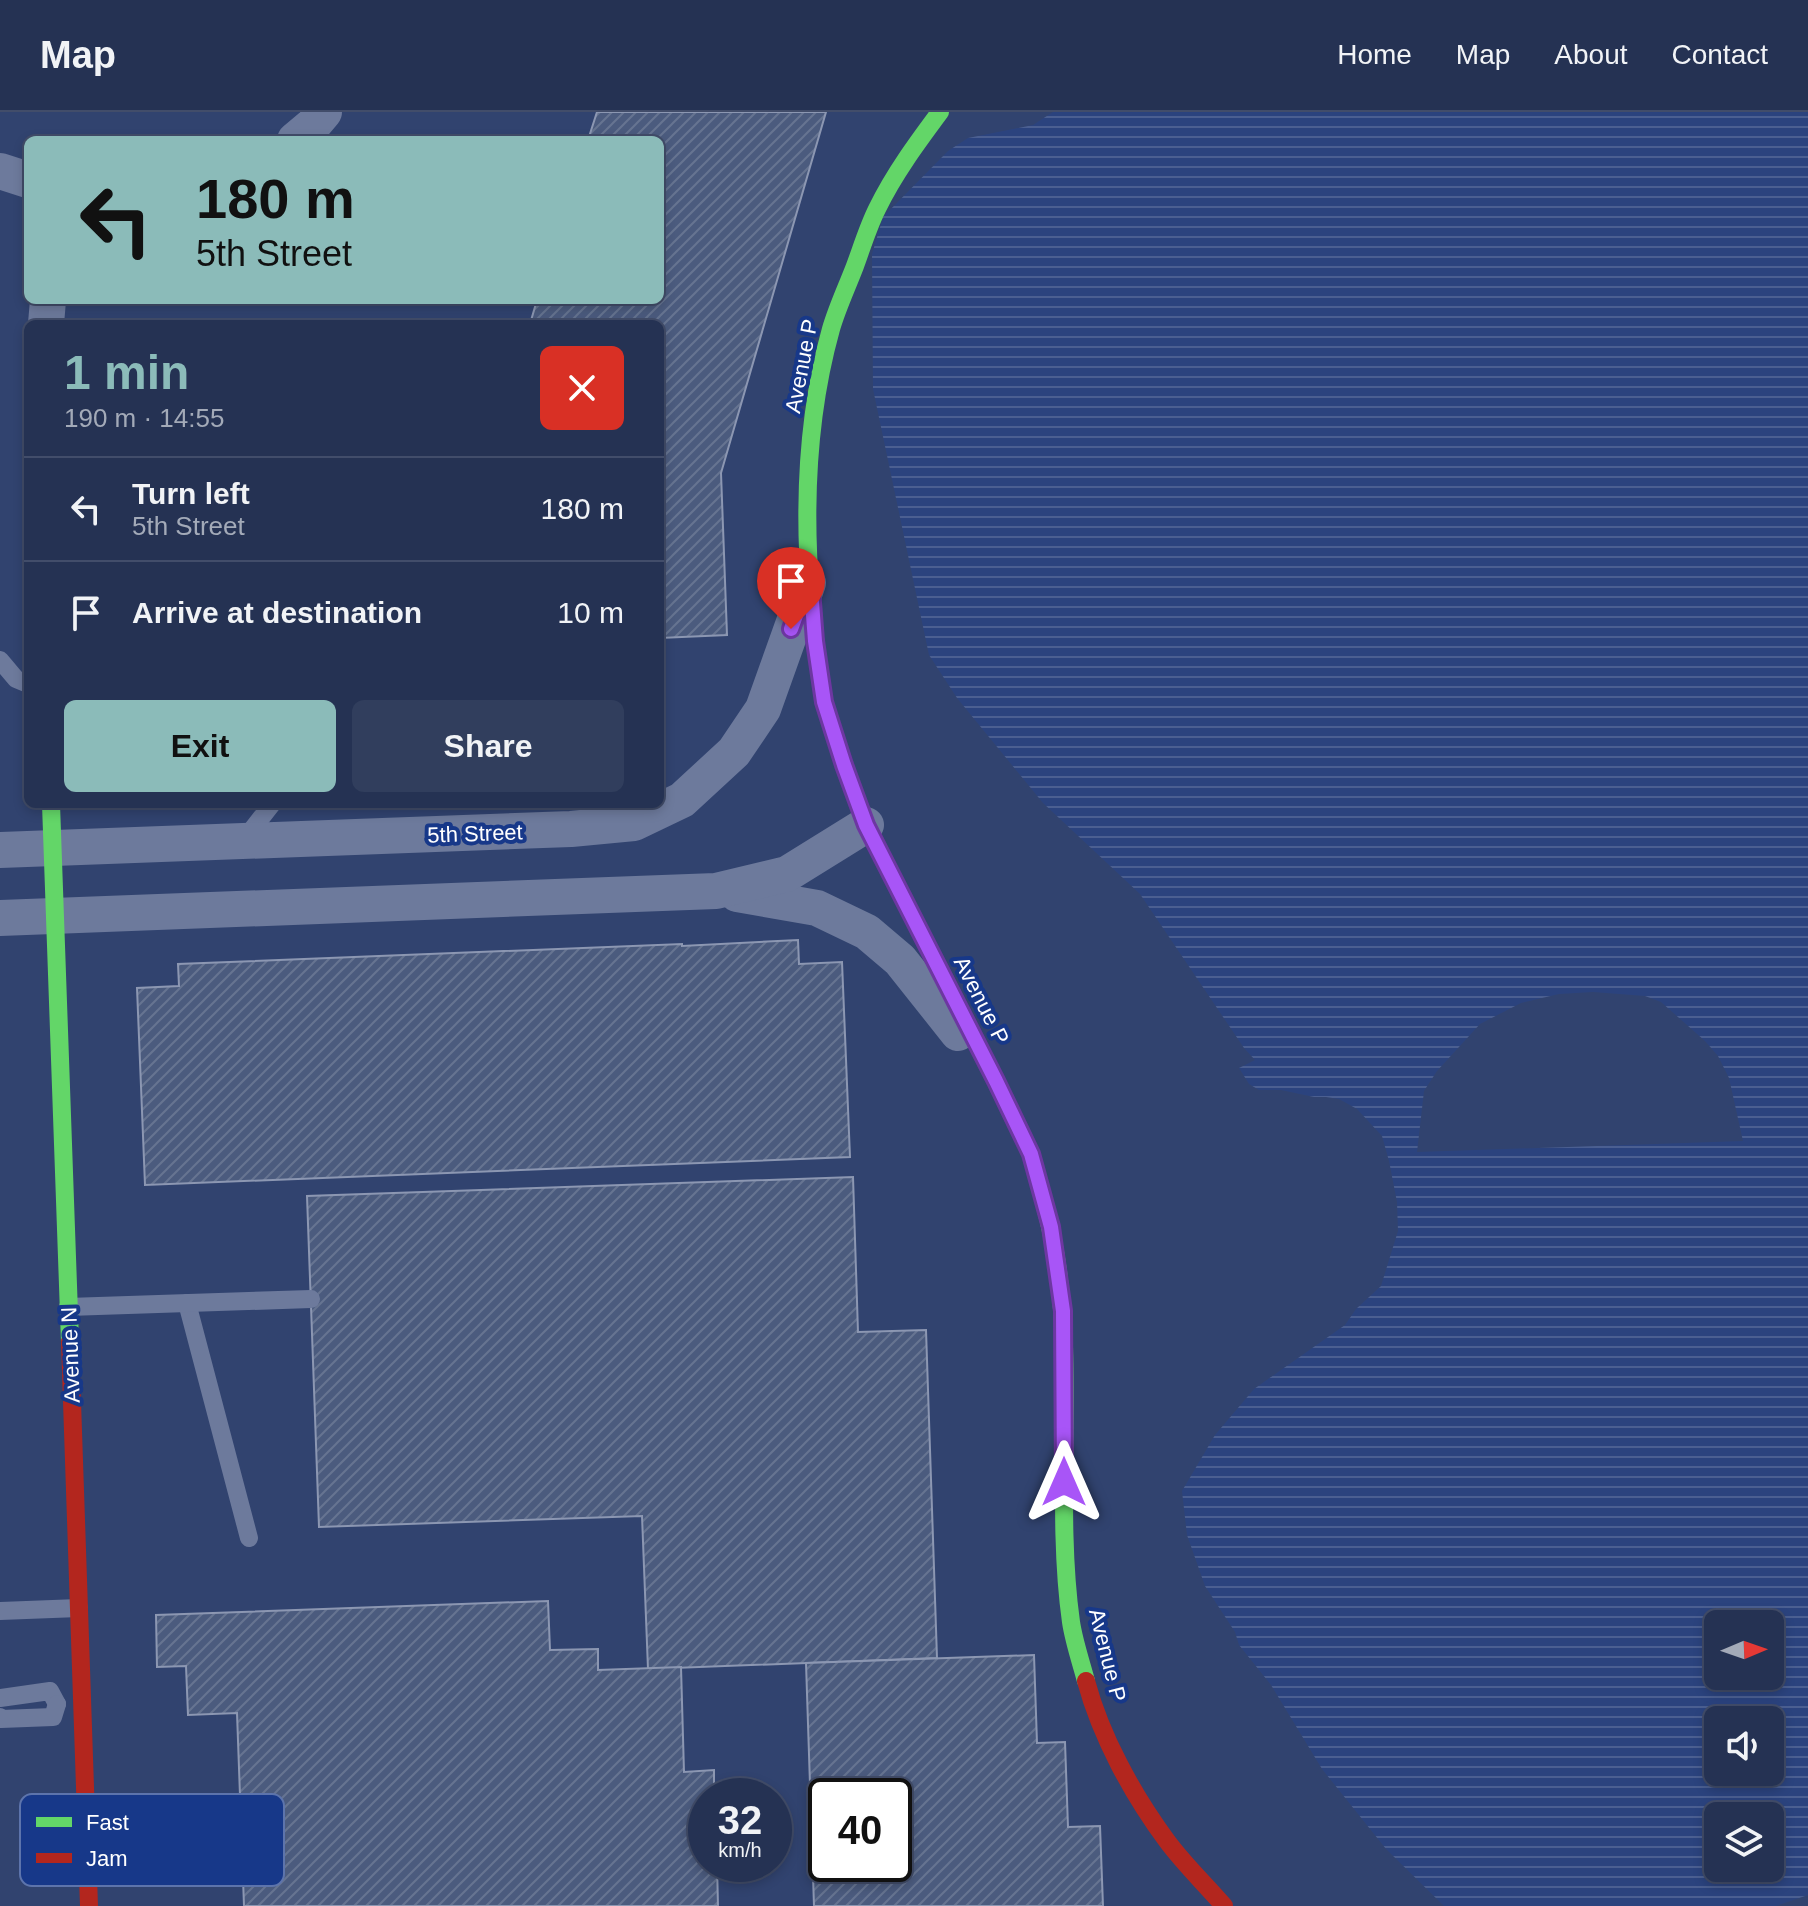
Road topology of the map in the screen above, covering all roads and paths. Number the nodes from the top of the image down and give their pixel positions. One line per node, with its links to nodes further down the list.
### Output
1 (324, 112): 3 (street)
2 (940, 112): 6 (street, Avenue P)
3 (300, 136)
4 (0, 171): 5 (street)
5 (24, 179)
6 (810, 577): 9 (street, 5th Street); 13 (street, Avenue P)
7 (0, 660): 8 (lane)
8 (24, 682)
9 (664, 805)
10 (51, 808): 15 (street, Avenue N)
11 (269, 808): 14 (lane)
12 (647, 809): 14 (street, 5th Street)
13 (866, 825): 17 (street); 20 (street, Avenue P)
14 (243, 841): 15 (street, 5th Street)
15 (52, 848): 16 (street, 5th Street); 18 (street, Avenue N)
16 (0, 850)
17 (716, 891): 18 (street); 20 (street)
18 (54, 916): 19 (street); 23 (street, Avenue N)
19 (0, 918)
20 (996, 1081): 34 (street, Avenue P)
21 (311, 1299): 22 (lane)
22 (187, 1303): 23 (lane); 24 (lane)
23 (68, 1307): 25 (street, Avenue N)
24 (249, 1538)
25 (79, 1608): 26 (lane); 28 (street, Avenue N)
26 (0, 1611)
27 (0, 1698): 29 (lane)
28 (82, 1702): 29 (lane); 31 (street, Avenue N)
29 (57, 1704): 30 (lane)
30 (0, 1717)
31 (85, 1794)
32 (88, 1886): 33 (street, Avenue N)
33 (89, 1906)
34 (1224, 1906)

